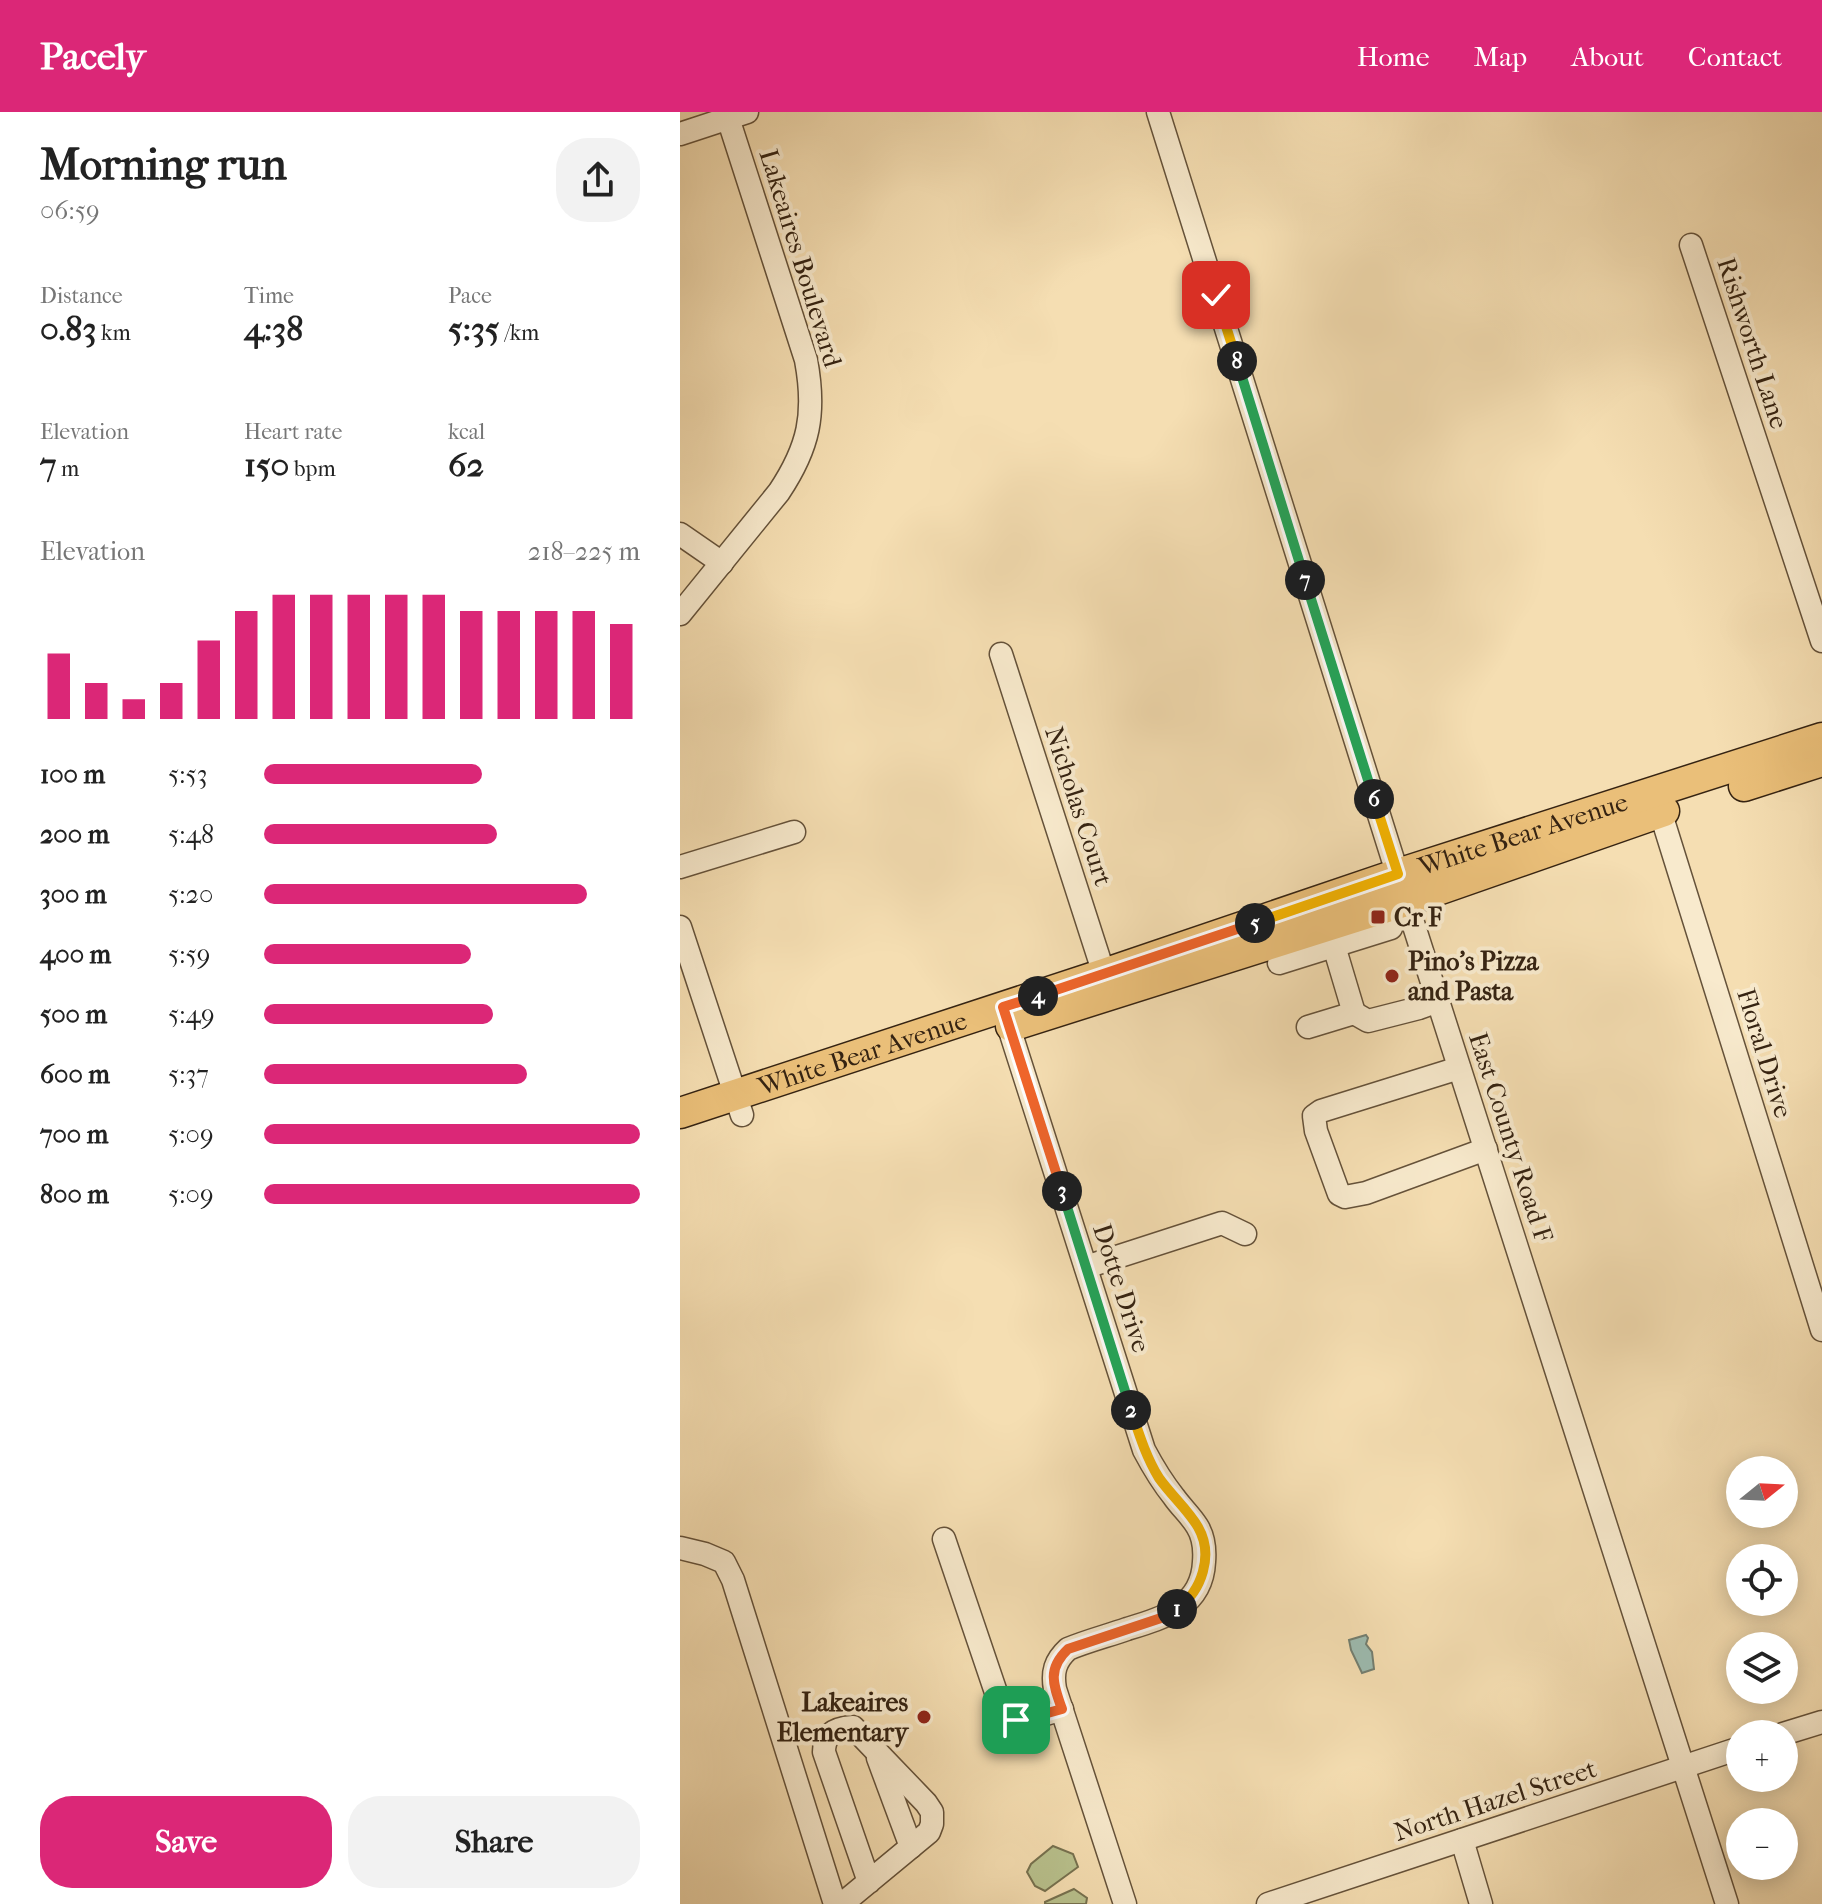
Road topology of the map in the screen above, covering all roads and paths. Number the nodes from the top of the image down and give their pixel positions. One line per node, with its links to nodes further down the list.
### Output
1 (1158, 112): 15 (street, East County Road F)
2 (738, 115): 3 (street); 6 (street, Lakeaires Boulevard)
3 (680, 134)
4 (1691, 245): 8 (street, Rishworth Lane)
5 (680, 534): 6 (street)
6 (722, 563): 7 (street, Lakeaires Boulevard)
7 (680, 614)
8 (1822, 641)
9 (1001, 654): 20 (street, Nicholas Court)
10 (1822, 738): 12 (main road, White Bear Avenue)
11 (1822, 761): 12 (main road, White Bear Avenue)
12 (1657, 803): 15 (main road, White Bear Avenue); 32 (street, Floral Drive)
13 (794, 832): 14 (street)
14 (680, 867)
15 (1402, 888): 20 (main road, White Bear Avenue); 21 (street, East County Road F); 23 (main road, White Bear Avenue)
16 (680, 927): 26 (street)
17 (1391, 928): 18 (street)
18 (1334, 946): 19 (street); 22 (street)
19 (1279, 963)
20 (1104, 974): 23 (main road, White Bear Avenue)
21 (1438, 1001): 22 (street); 25 (street, East County Road F)
22 (1354, 1013): 24 (street)
23 (1006, 1017): 26 (main road, White Bear Avenue); 31 (street, Dotte Drive)
24 (1308, 1027)
25 (1459, 1068): 29 (street, East County Road F); 29 (street)
26 (739, 1105): 27 (main road, White Bear Avenue); 28 (main road, White Bear Avenue)
27 (680, 1113)
28 (680, 1135)
29 (1486, 1149): 40 (street, East County Road F)
30 (1245, 1234): 31 (street)
31 (1086, 1267): 35 (street, Dotte Drive)
32 (1822, 1330)
33 (944, 1539): 35 (street)
34 (680, 1548): 44 (street)
35 (1062, 1709): 46 (street, Dotte Drive)
36 (1822, 1722): 37 (street)
37 (1798, 1729)
38 (874, 1749): 42 (street); 42 (street); 43 (street)
39 (1726, 1753): 40 (street, North Hazel Street)
40 (1683, 1768): 41 (street, North Hazel Street); 49 (street, East County Road F)
41 (1462, 1840): 47 (street, North Hazel Street); 48 (street)
42 (911, 1847): 43 (street)
43 (869, 1882): 45 (street)
44 (835, 1904)
45 (842, 1904)
46 (1125, 1904)
47 (1268, 1904)
48 (1481, 1904)
49 (1727, 1904)

